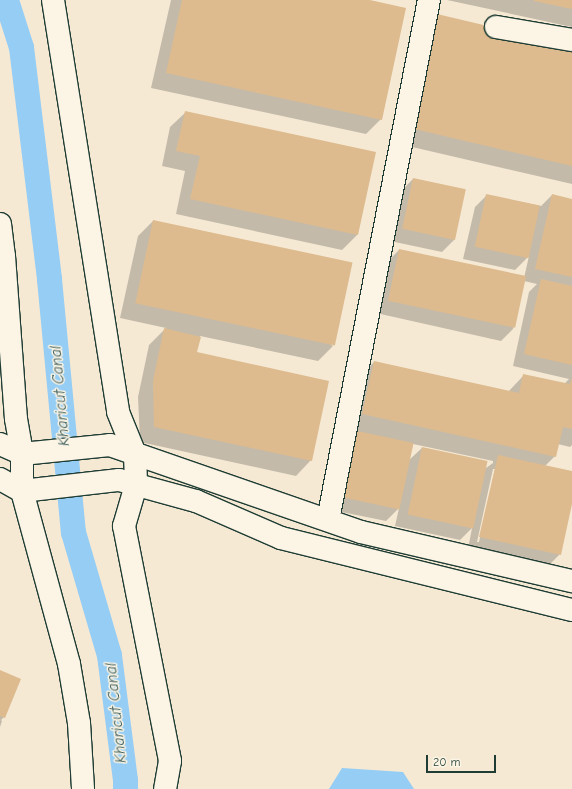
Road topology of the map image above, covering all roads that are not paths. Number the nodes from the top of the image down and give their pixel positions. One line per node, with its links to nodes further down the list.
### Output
1 (53, 0): 8 (street)
2 (429, 0): 12 (street)
3 (496, 27): 4 (street)
4 (572, 40)
5 (0, 224): 7 (street)
6 (0, 444): 7 (street)
7 (27, 454): 8 (street); 11 (street)
8 (135, 454): 10 (street); 12 (street)
9 (0, 479): 11 (street)
10 (127, 483): 11 (street); 14 (street); 16 (street)
11 (31, 490): 15 (street)
12 (328, 520): 13 (street)
13 (572, 581)
14 (572, 610)
15 (83, 789)
16 (165, 789)

